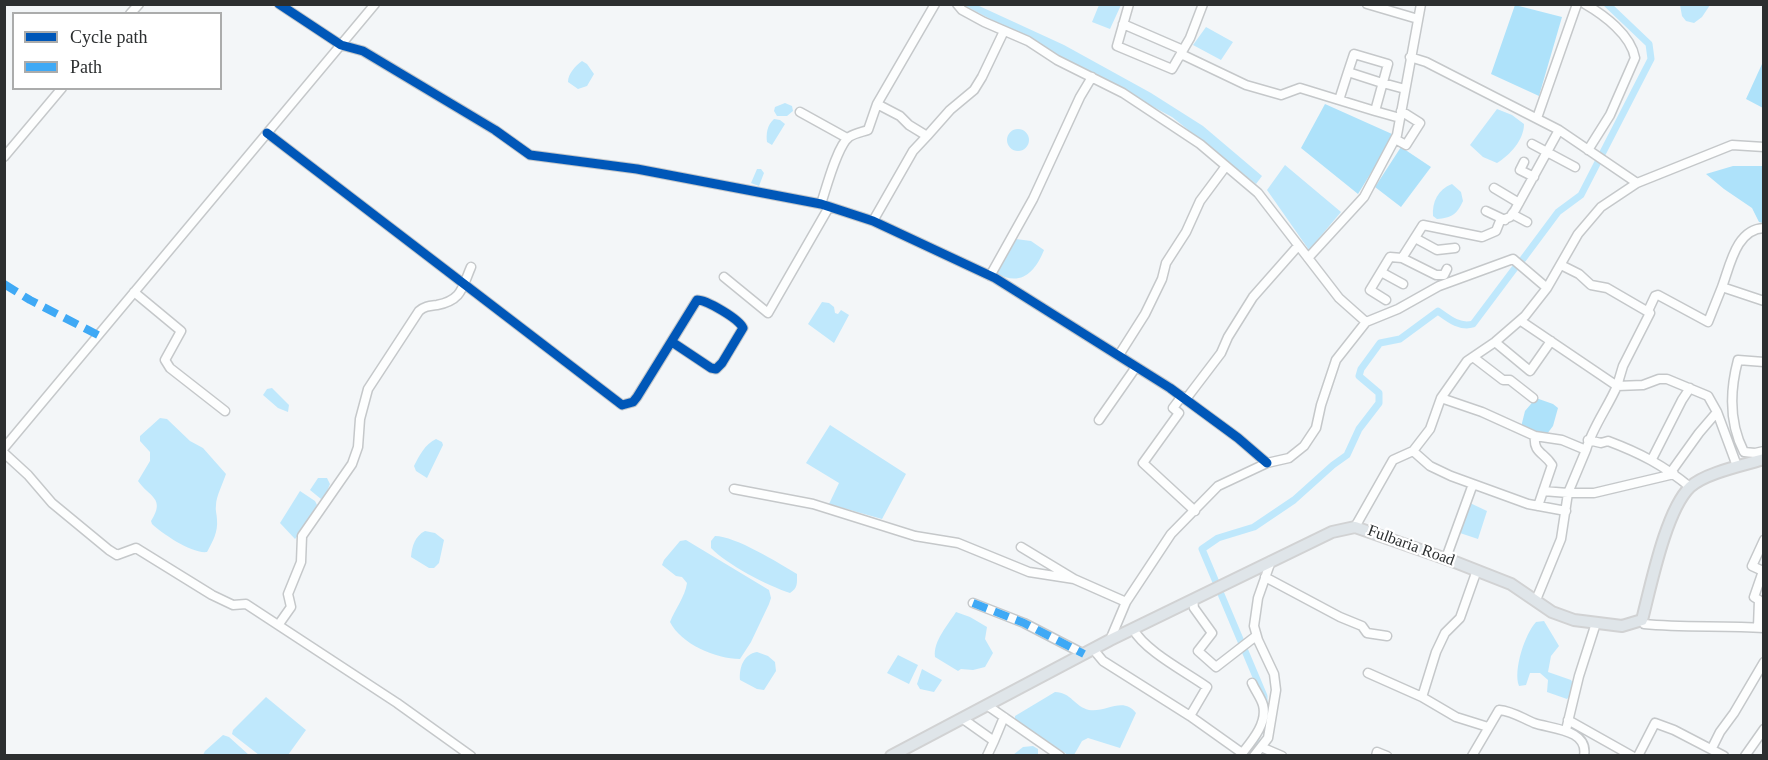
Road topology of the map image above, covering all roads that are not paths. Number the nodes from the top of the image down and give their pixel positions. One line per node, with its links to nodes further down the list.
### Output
1 (279, 4): 14 (street)
2 (375, 4): 14 (street)
3 (935, 4): 23 (street)
4 (957, 4): 13 (street)
5 (1129, 4): 12 (street)
6 (1203, 4): 15 (street)
7 (1367, 4): 11 (street)
8 (1421, 4): 11 (street)
9 (1577, 4): 27 (street)
10 (1585, 4): 35 (street)
11 (1418, 19): 16 (street)
12 (1123, 24): 15 (street); 15 (street)
13 (1004, 31): 18 (street); 30 (street)
14 (341, 45): 29 (street); 45 (street)
15 (1182, 52): 22 (street)
16 (1410, 57): 20 (street); 27 (street)
17 (1348, 72): 19 (street); 19 (street); 22 (street)
18 (1092, 77): 39 (street); 61 (street)
19 (1384, 83): 20 (street); 24 (street)
20 (1405, 89): 26 (street)
21 (60, 90): 37 (street)
22 (1339, 100): 24 (street)
23 (877, 104): 30 (street); 31 (street)
24 (1376, 111): 26 (street)
25 (800, 112): 31 (street)
26 (1400, 114): 32 (street); 32 (street)
27 (1537, 118): 28 (street)
28 (1560, 130): 35 (street); 36 (street)
29 (267, 133): 63 (street); 67 (street)
30 (927, 136): 49 (street)
31 (847, 138): 45 (street)
32 (1395, 139): 55 (street)
33 (1532, 144): 36 (street)
34 (1764, 147): 42 (street)
35 (1588, 150): 42 (street)
36 (1548, 153): 40 (street); 41 (street)
37 (4, 157)
38 (1524, 162): 41 (street)
39 (1226, 166): 53 (street); 76 (street)
40 (1575, 167)
41 (1534, 177): 44 (street)
42 (1637, 183): 57 (street)
43 (1494, 188): 44 (street)
44 (1519, 203): 47 (street)
45 (825, 205): 49 (street); 62 (street)
46 (1486, 211): 48 (street)
47 (1512, 214): 48 (street); 50 (street)
48 (1505, 220): 52 (street)
49 (873, 221): 61 (street)
50 (1527, 222)
51 (1764, 228): 65 (street)
52 (1415, 238): 54 (street); 56 (street)
53 (1298, 246): 55 (street); 82 (street)
54 (1455, 248)
55 (1308, 258): 72 (street)
56 (1402, 258): 59 (street); 60 (street)
57 (1561, 265): 66 (street); 70 (street)
58 (471, 267): 63 (street)
59 (1447, 269)
60 (1381, 272): 64 (street); 68 (street)
61 (990, 276): 76 (street)
62 (724, 277)
63 (464, 284): 74 (street); 123 (street)
64 (1403, 284)
65 (1722, 287): 69 (street); 70 (street)
66 (1547, 288): 71 (street); 72 (street)
67 (134, 292): 85 (street); 90 (street)
68 (1386, 300)
69 (1764, 301)
70 (1648, 311): 80 (street)
71 (1521, 321): 73 (street); 75 (street)
72 (1366, 322): 97 (street)
73 (1551, 341): 75 (street); 80 (street)
74 (672, 342): 74 (street)
75 (1495, 342): 77 (street)
76 (1119, 355): 79 (street)
77 (1473, 357): 83 (street); 84 (street)
78 (1764, 362): 93 (street)
79 (1136, 367): 82 (street); 87 (street)
80 (1617, 386): 81 (street); 89 (street)
81 (1690, 388): 86 (street); 95 (street)
82 (1184, 398): 97 (street); 106 (street)
83 (1441, 398): 88 (street); 92 (street)
84 (1533, 398)
85 (225, 411)
86 (1717, 412): 98 (street); 99 (street)
87 (1099, 420)
88 (1535, 436): 91 (street); 103 (street)
89 (1588, 440): 91 (street); 95 (street)
90 (4, 448)
91 (1586, 450): 104 (street)
92 (1413, 451): 100 (street); 108 (street)
93 (1764, 451)
94 (4, 453): 123 (street)
95 (1652, 459): 99 (street)
96 (1764, 459): 98 (main road)
97 (1267, 463): 106 (street)
98 (1737, 466): 101 (main road)
99 (1673, 473): 101 (street); 104 (street)
100 (1473, 484): 105 (street); 111 (street)
101 (1690, 487): 121 (main road)
102 (734, 489): 115 (street)
103 (1543, 491): 104 (street); 105 (street)
104 (1569, 493): 107 (street)
105 (1538, 506): 107 (street)
106 (1195, 511): 118 (street)
107 (1566, 512): 117 (street)
108 (1355, 526): 111 (main road, Fulbaria Road); 112 (main road, Fulbaria Road)
109 (1764, 540): 124 (street)
110 (1021, 547): 115 (street)
111 (1446, 558): 113 (main road, Fulbaria Road)
112 (1271, 561): 114 (street); 116 (main road, Fulbaria Road)
113 (1477, 570): 117 (main road, Fulbaria Road); 133 (street)
114 (1265, 577): 126 (street); 127 (street)
115 (1074, 579): 118 (street)
116 (1193, 600): 125 (main road, Fulbaria Road); 126 (street)
117 (1536, 600): 122 (main road, Fulbaria Road)
118 (1126, 602): 128 (street)
119 (973, 603): 129 (street)
120 (1764, 613): 124 (street)
121 (1642, 620): 122 (main road, Fulbaria Road); 124 (street)
122 (1596, 623): 138 (street)
123 (279, 624): 147 (street)
124 (1760, 626)
125 (1133, 629): 128 (main road, Fulbaria Road); 135 (street)
126 (1257, 636): 143 (street)
127 (1387, 636)
128 (1110, 640): 129 (main road, Fulbaria Road)
129 (1088, 652): 134 (main road, Fulbaria Road); 135 (street)
130 (1764, 662): 144 (street)
131 (1368, 673): 133 (street)
132 (1252, 683): 145 (street)
133 (1422, 697): 139 (street)
134 (988, 706): 136 (street); 137 (main road, Fulbaria Road)
135 (1190, 716): 145 (street)
136 (1004, 717): 142 (street); 150 (street)
137 (963, 719): 142 (street); 148 (main road, Fulbaria Road)
138 (1568, 720): 141 (street); 156 (street)
139 (1488, 727): 141 (street); 155 (street)
140 (1764, 729): 159 (street)
141 (1566, 730): 146 (street)
142 (994, 741): 149 (street)
143 (1261, 747): 151 (street); 152 (street)
144 (1712, 748): 157 (street); 158 (street)
145 (1241, 754)
146 (1587, 754)
147 (471, 756)
148 (891, 756)
149 (987, 756)
150 (1060, 756)
151 (1254, 756)
152 (1282, 756)
153 (1376, 756): 154 (street)
154 (1387, 756)
155 (1472, 756)
156 (1632, 756)
157 (1638, 756)
158 (1724, 756)
159 (1745, 756)

